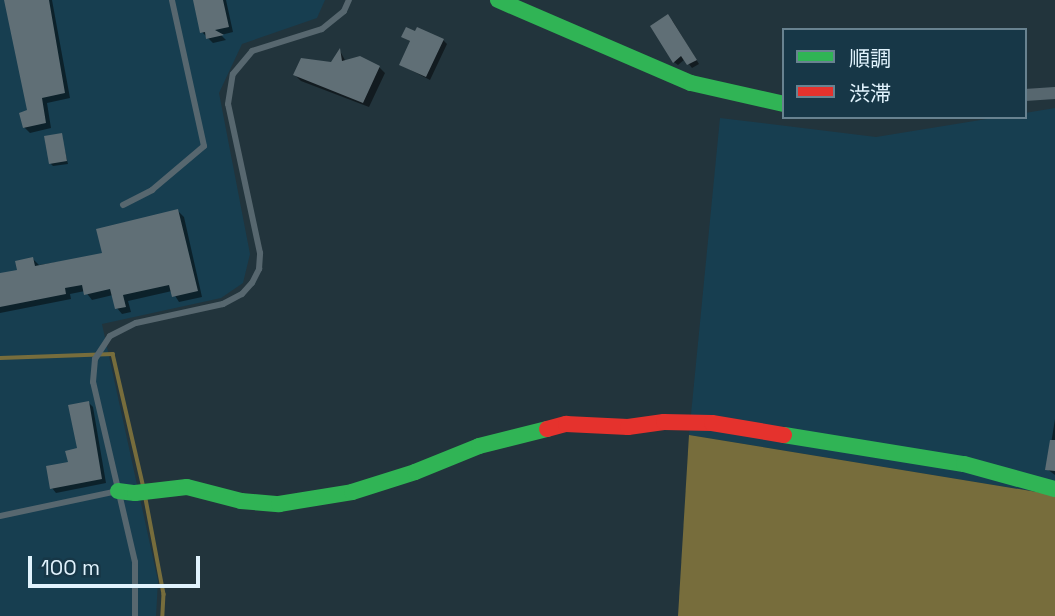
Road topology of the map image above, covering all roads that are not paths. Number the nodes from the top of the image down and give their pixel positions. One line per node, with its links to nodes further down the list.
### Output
1 (172, 0): 7 (lane)
2 (349, 0): 9 (lane)
3 (498, 0): 6 (street)
4 (1055, 93): 5 (street)
5 (1027, 95)
6 (782, 104)
7 (123, 205)
8 (1055, 489): 9 (street)
9 (118, 491): 10 (lane); 11 (lane)
10 (0, 516)
11 (135, 616)

